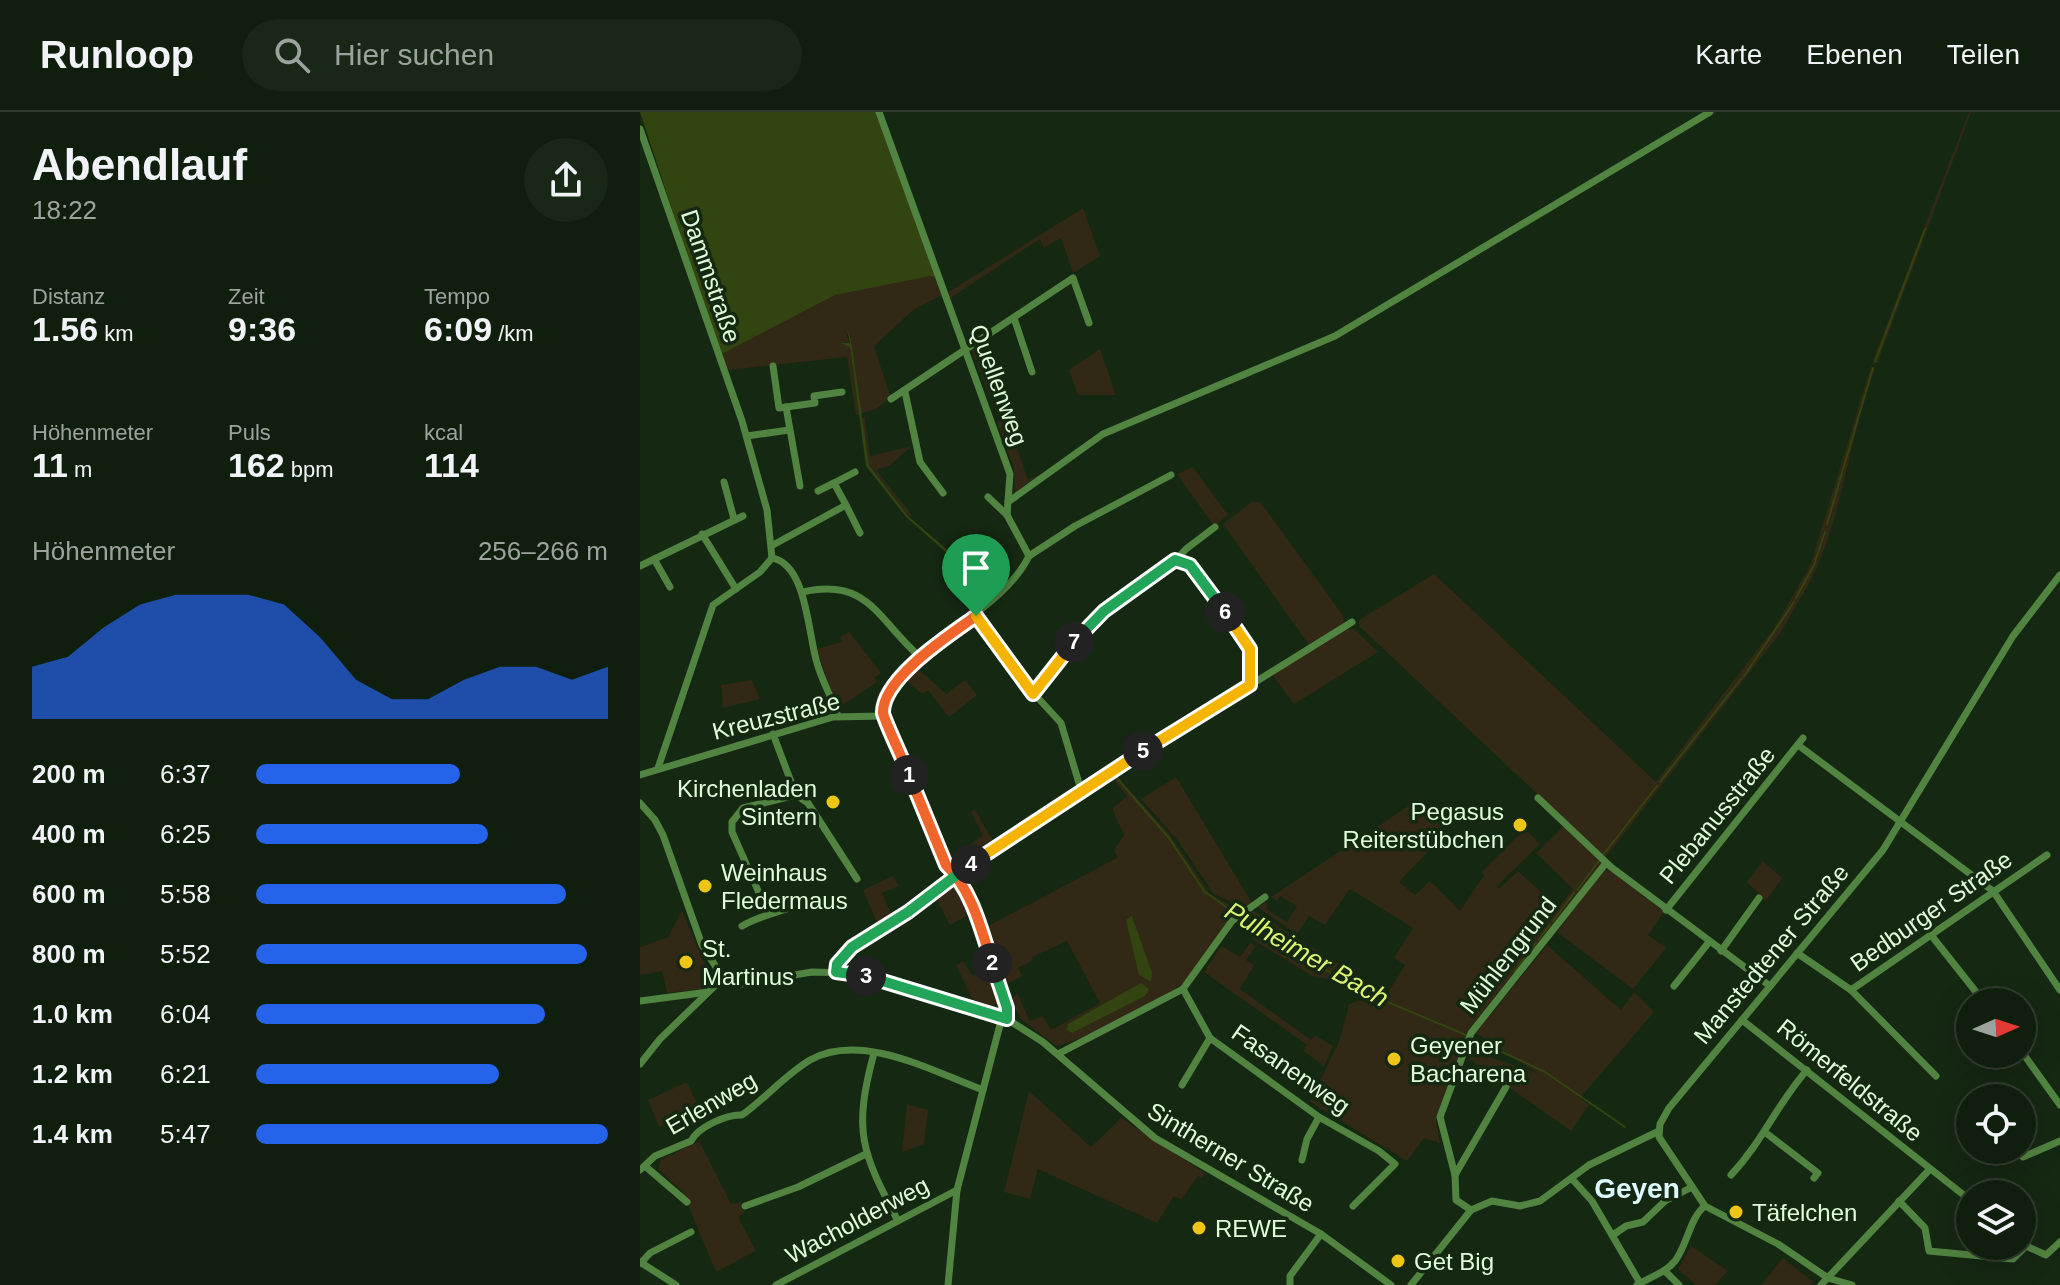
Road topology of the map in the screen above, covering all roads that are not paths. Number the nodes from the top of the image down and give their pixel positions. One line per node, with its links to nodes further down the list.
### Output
1 (879, 112): 6 (street, Quellenweg)
2 (1710, 112): 23 (street)
3 (640, 129): 14 (street, Dammstraße)
4 (1014, 318): 5 (street); 6 (street); 8 (street)
5 (1089, 323)
6 (965, 350): 10 (street); 23 (street, Quellenweg)
7 (773, 366): 12 (street)
8 (1032, 372)
9 (842, 392): 12 (street)
10 (905, 392): 11 (street); 21 (street)
11 (891, 399)
12 (786, 407): 13 (street)
13 (789, 430): 14 (street); 19 (street)
14 (747, 436): 31 (street, Dammstraße)
15 (855, 472): 18 (street)
16 (1171, 475): 32 (street)
17 (724, 482): 27 (street)
18 (834, 483): 20 (street); 24 (street)
19 (800, 486)
20 (818, 491)
21 (943, 493)
22 (988, 497): 25 (street)
23 (1008, 502): 25 (street, Quellenweg)
24 (846, 505): 29 (street); 31 (street)
25 (1007, 515): 32 (street)
26 (743, 516): 27 (street)
27 (734, 519): 30 (street)
28 (1215, 527): 35 (street)
29 (860, 533)
30 (702, 534): 34 (street); 39 (street)
31 (773, 545): 33 (street, Dammstraße)
32 (1029, 556): 41 (street)
33 (772, 558): 39 (street); 40 (street)
34 (654, 559): 36 (street); 38 (street)
35 (1175, 560): 44 (street); 45 (street)
36 (640, 566)
37 (2060, 575): 55 (street, Manstedtener Straße)
38 (670, 587)
39 (736, 589): 49 (street)
40 (803, 592): 43 (street); 46 (street)
41 (976, 616): 43 (street); 45 (street)
42 (1352, 622): 44 (street)
43 (919, 656): 47 (street)
44 (1253, 682): 51 (street)
45 (1033, 694): 51 (street)
46 (838, 716): 47 (street, Kreuzstraße); 48 (street, Kreuzstraße)
47 (883, 716): 58 (street)
48 (773, 734): 49 (street, Kreuzstraße); 52 (street)
49 (658, 768): 50 (street, Kreuzstraße)
50 (640, 775)
51 (1081, 790): 58 (street)
52 (796, 795): 59 (street); 65 (street)
53 (1538, 798): 57 (street)
54 (640, 803): 72 (street)
55 (1902, 822): 60 (street); 64 (street, Plebanusstraße); 70 (street, Manstedtener Straße)
56 (2047, 855): 60 (street, Bedburger Straße)
57 (1606, 863): 64 (street); 103 (street, Mühlengrund)
58 (956, 875): 71 (street); 81 (street)
59 (857, 879)
60 (1993, 891): 67 (street, Bedburger Straße); 78 (street)
61 (1265, 897): 76 (street)
62 (1759, 898): 69 (street)
63 (817, 899): 65 (street)
64 (1666, 910): 68 (street)
65 (768, 913): 66 (street)
66 (742, 926)
67 (1931, 935): 75 (street); 77 (street, Bedburger Straße)
68 (1709, 942): 69 (street); 73 (street)
69 (1721, 951): 74 (street)
70 (1797, 953): 74 (street, Manstedtener Straße); 77 (street, Bedburger Straße)
71 (836, 972): 72 (street, Sintherner Straße); 81 (street, Sintherner Straße)
72 (723, 978): 79 (street)
73 (1674, 986)
74 (1770, 986): 82 (street, Manstedtener Straße)
75 (1973, 988)
76 (1183, 989): 83 (street, Fasanenweg); 85 (street)
77 (1851, 990): 89 (street)
78 (2060, 990)
79 (708, 992): 80 (street); 86 (street)
80 (640, 1001)
81 (1004, 1018): 85 (street, Sintherner Straße); 92 (street)
82 (1742, 1020): 88 (street, Römerfeldstraße); 95 (street, Manstedtener Straße)
83 (1210, 1038): 90 (street); 94 (street, Fasanenweg)
84 (874, 1053): 92 (street, Erlenweg); 99 (street); 101 (street, Erlenweg)
85 (1058, 1054): 118 (street, Sintherner Straße)
86 (640, 1064)
87 (2033, 1068): 93 (street)
88 (1807, 1070): 96 (street); 102 (street, Römerfeldstraße)
89 (1936, 1076)
90 (1182, 1085)
91 (1506, 1087): 103 (street)
92 (983, 1090): 109 (street)
93 (2060, 1105)
94 (1319, 1117): 100 (street); 113 (street, Fasanenweg)
95 (1659, 1131): 106 (street); 107 (street)
96 (1766, 1133): 104 (street); 105 (street)
97 (2060, 1141): 98 (street)
98 (2036, 1151)
99 (866, 1154): 112 (street); 116 (street)
100 (1302, 1160)
101 (642, 1168): 111 (street)
102 (1930, 1169): 108 (street, Römerfeldstraße); 110 (street)
103 (1455, 1175): 115 (street, Mühlengrund)
104 (1731, 1175)
105 (1814, 1178)
106 (1573, 1180): 115 (street); 119 (street)
107 (1692, 1187): 114 (street); 119 (street)
108 (1956, 1189)
109 (957, 1190): 116 (street, Wacholderweg); 131 (street)
110 (1899, 1201): 122 (street); 124 (street)
111 (687, 1202)
112 (745, 1206)
113 (1353, 1206)
114 (1705, 1206): 125 (street); 126 (street)
115 (1471, 1210): 134 (street)
116 (898, 1221): 130 (street, Wacholderweg)
117 (691, 1232): 123 (street)
118 (1321, 1234): 132 (street); 133 (street, Sintherner Straße)
119 (1613, 1235): 127 (street)
120 (2060, 1242): 121 (street)
121 (2036, 1252)
122 (1956, 1254)
123 (641, 1263): 129 (street)
124 (1842, 1263): 126 (street); 128 (street)
125 (1665, 1271): 127 (street); 135 (street)
126 (1828, 1278): 128 (street); 136 (street)
127 (1639, 1284)
128 (1849, 1284)
129 (676, 1285)
130 (776, 1285)
131 (948, 1285)
132 (1290, 1285)
133 (1391, 1285)
134 (1411, 1285)
135 (1679, 1285)
136 (1821, 1285)

